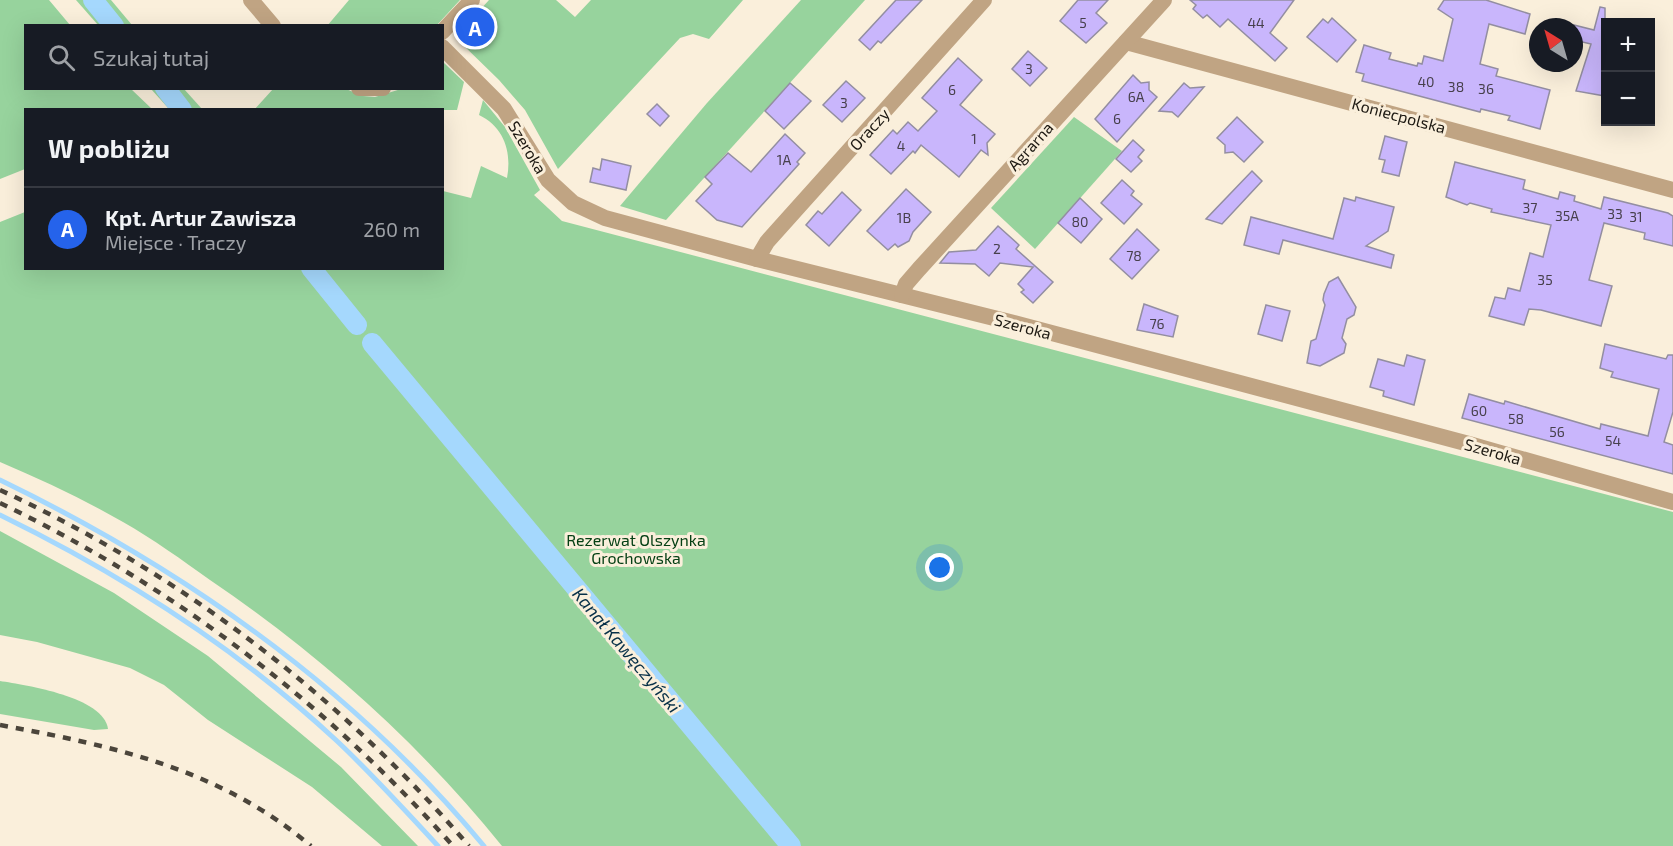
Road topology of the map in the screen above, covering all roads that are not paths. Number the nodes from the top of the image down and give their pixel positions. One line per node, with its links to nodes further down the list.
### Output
1 (251, 0): 5 (street)
2 (472, 0): 6 (street)
3 (984, 0): 10 (street, Oraczy)
4 (1164, 0): 7 (street, Agrarna)
5 (271, 24)
6 (444, 30)
7 (1126, 42): 9 (street, Koniecpolska); 11 (street, Agrarna)
8 (444, 49): 10 (street, Szeroka)
9 (1673, 190)
10 (757, 260): 11 (street, Szeroka)
11 (902, 296): 12 (street, Szeroka)
12 (1673, 502)

